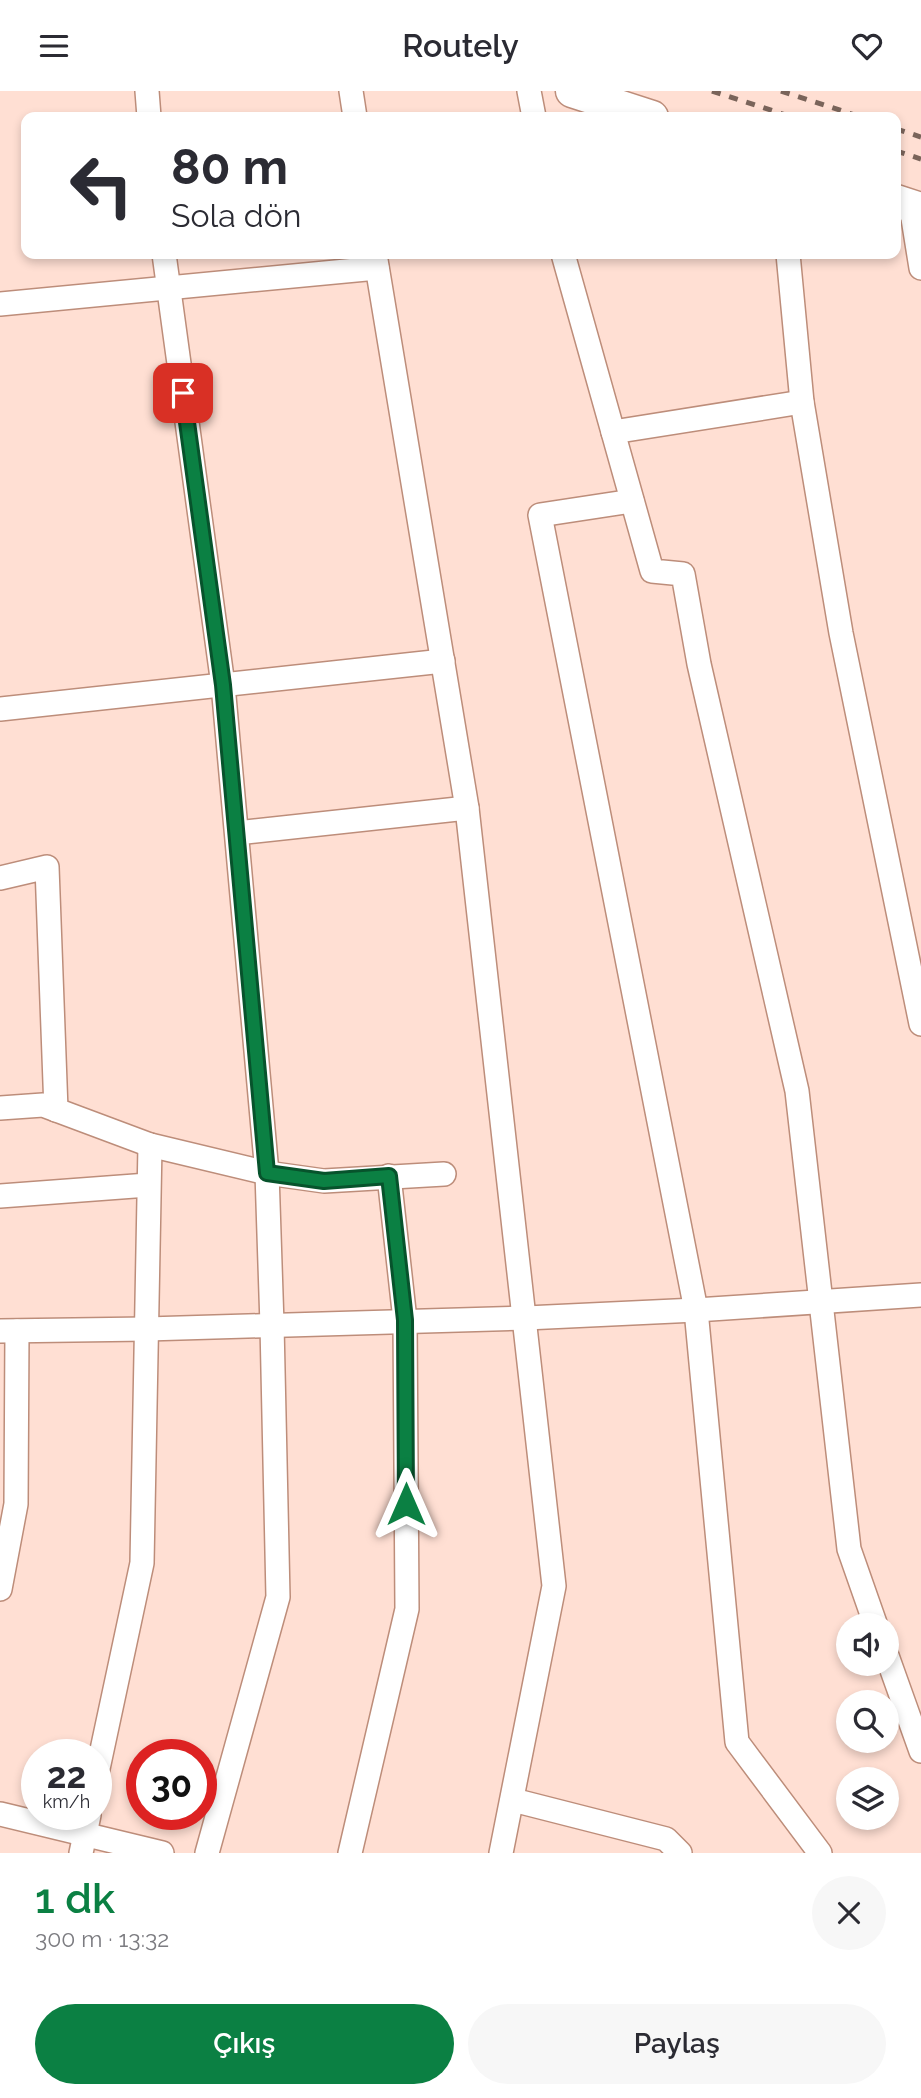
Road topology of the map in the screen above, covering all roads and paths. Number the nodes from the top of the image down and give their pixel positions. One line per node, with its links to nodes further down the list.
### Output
1 (147, 91): 5 (street)
2 (351, 91): 6 (street)
3 (529, 91): 7 (street)
4 (572, 91): 8 (main road)
5 (149, 112)
6 (354, 112)
7 (533, 112)
8 (637, 112)
9 (909, 205): 14 (street)
10 (165, 259): 15 (street)
11 (564, 259): 18 (street)
12 (788, 259): 17 (street)
13 (376, 261): 15 (street); 20 (street)
14 (921, 268)
15 (168, 287): 16 (street); 21 (street)
16 (0, 304)
17 (802, 403): 18 (street); 26 (street)
18 (613, 432): 19 (street)
19 (632, 501): 36 (street); 37 (street)
20 (443, 661): 21 (street); 23 (street)
21 (223, 685): 22 (street); 24 (street)
22 (0, 709)
23 (467, 808): 24 (street); 38 (street)
24 (237, 833): 30 (street)
25 (0, 878): 28 (street)
26 (921, 1024)
27 (0, 1108): 28 (street)
28 (56, 1110): 29 (street)
29 (150, 1145): 30 (street); 33 (street)
30 (267, 1173): 32 (street); 40 (street)
31 (444, 1174): 32 (street)
32 (389, 1176): 39 (street)
33 (148, 1185): 34 (street); 41 (street)
34 (0, 1196)
35 (921, 1295): 36 (street)
36 (821, 1301): 37 (street); 44 (street)
37 (696, 1310): 38 (street); 56 (street)
38 (526, 1318): 39 (street); 48 (street)
39 (405, 1320): 40 (street); 53 (street)
40 (272, 1325): 41 (street); 52 (street)
41 (146, 1329): 42 (street); 46 (street)
42 (8, 1331): 43 (street)
43 (0, 1590)
44 (871, 1613)
45 (894, 1676): 47 (street)
46 (105, 1739)
47 (921, 1751)
48 (513, 1800): 54 (street); 55 (street)
49 (0, 1814): 50 (street)
50 (85, 1834): 51 (street)
51 (162, 1853)
52 (207, 1853)
53 (350, 1853)
54 (501, 1853)
55 (680, 1853)
56 (820, 1853)

